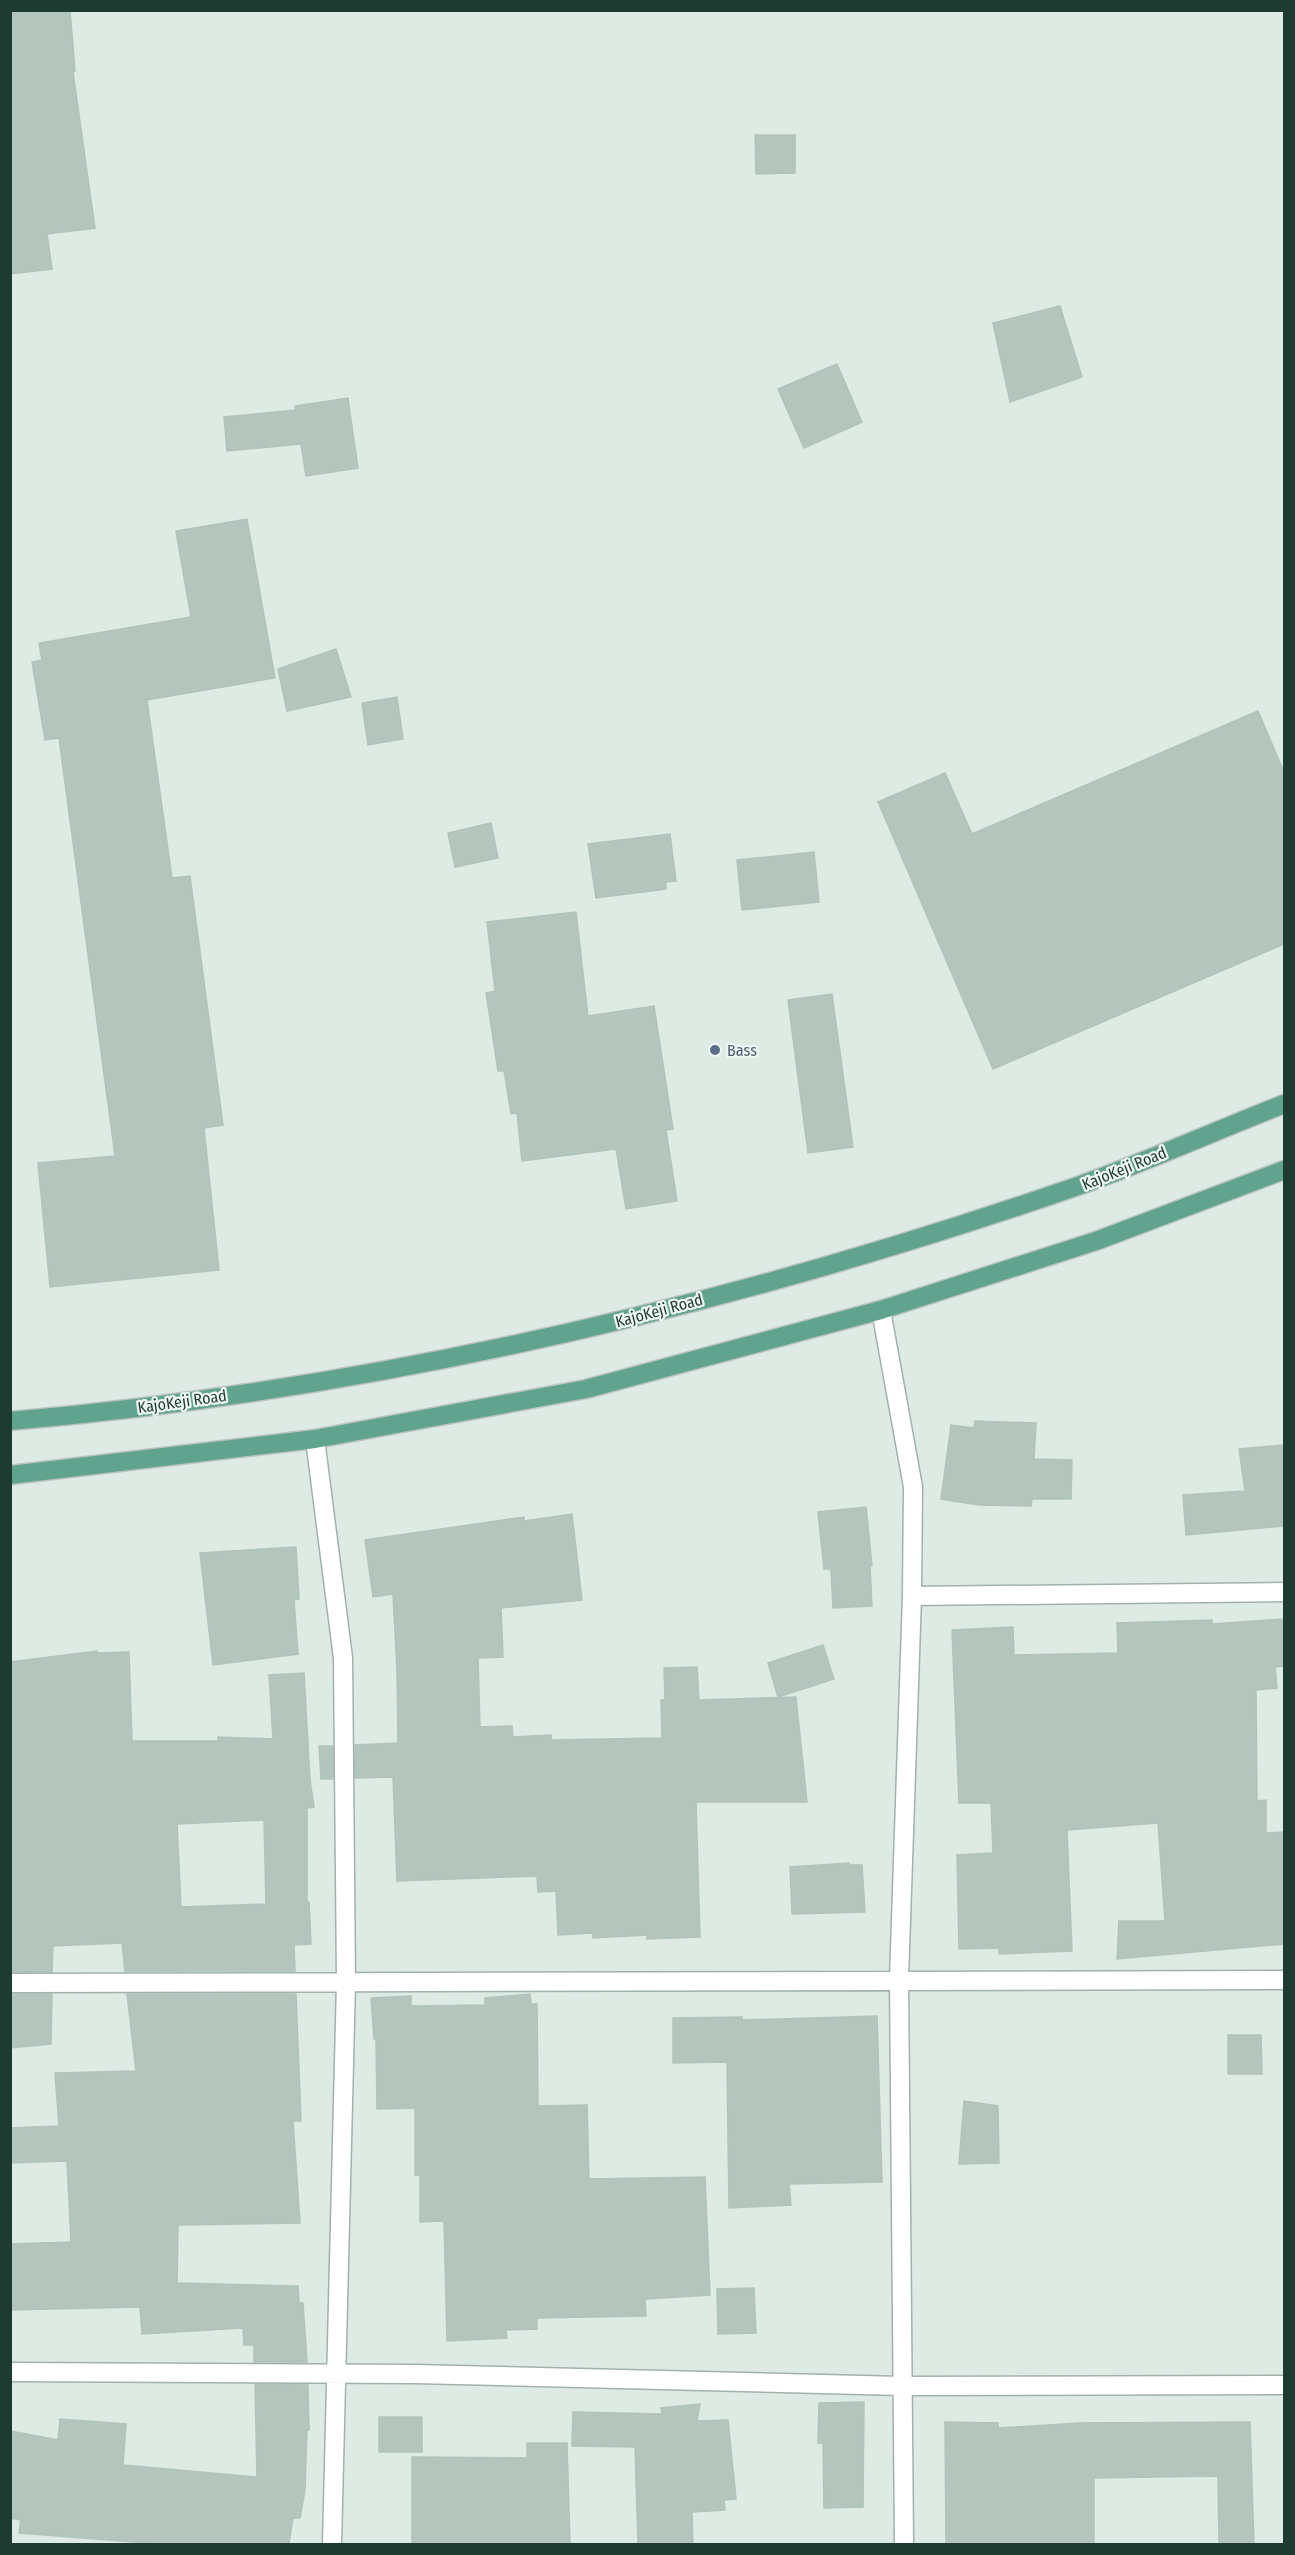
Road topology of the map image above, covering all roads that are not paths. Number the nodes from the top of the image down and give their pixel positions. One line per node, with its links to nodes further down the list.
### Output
1 (1284, 1104): 4 (main road, KajoKeji Road)
2 (1284, 1170): 3 (main road)
3 (881, 1310): 5 (main road); 8 (street)
4 (10, 1421)
5 (315, 1439): 6 (main road); 11 (street)
6 (10, 1475)
7 (1284, 1592): 8 (street)
8 (912, 1596): 9 (street)
9 (899, 1979): 10 (street); 11 (street); 16 (street)
10 (1284, 1980)
11 (346, 1982): 12 (street); 14 (street)
12 (10, 1983)
13 (10, 2372): 14 (street)
14 (336, 2373): 16 (street); 17 (street)
15 (1284, 2385): 16 (street)
16 (902, 2386): 18 (street)
17 (332, 2544)
18 (904, 2544)

